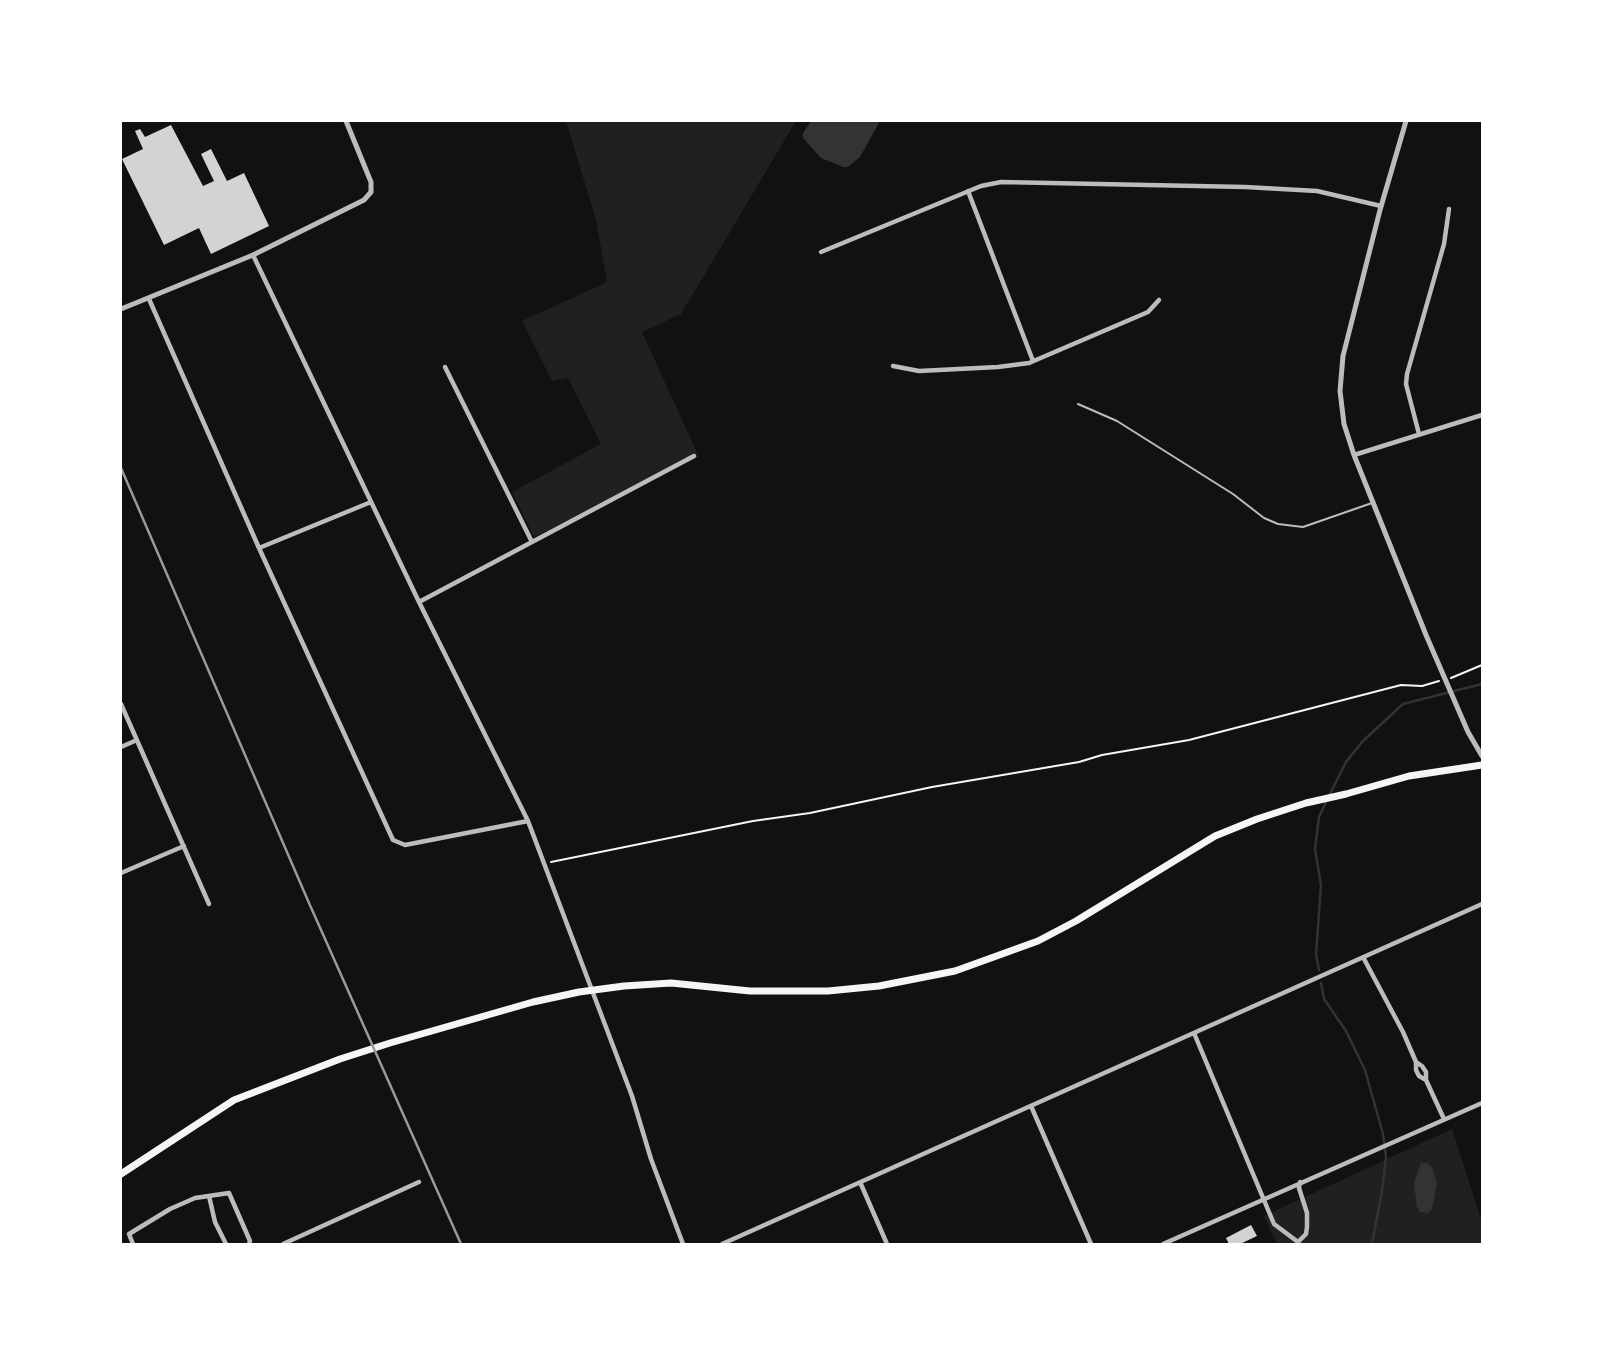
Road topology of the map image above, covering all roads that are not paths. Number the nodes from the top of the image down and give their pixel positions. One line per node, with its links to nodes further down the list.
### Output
1 (346, 121): 7 (street)
2 (1406, 121): 4 (street)
3 (968, 191): 4 (street); 6 (street); 11 (street)
4 (1380, 208): 17 (street)
5 (1449, 209): 16 (street)
6 (821, 252)
7 (253, 255): 8 (street); 19 (street)
8 (149, 299): 10 (street); 22 (street)
9 (1159, 300): 11 (street)
10 (121, 309)
11 (1033, 361): 12 (street)
12 (893, 366)
13 (445, 367): 21 (street)
14 (1078, 404): 20 (lane)
15 (1482, 415): 16 (street)
16 (1419, 434): 17 (street)
17 (1354, 455): 20 (street)
18 (694, 456): 21 (street)
19 (371, 502): 22 (street); 23 (street)
20 (1373, 503): 27 (street)
21 (532, 542): 23 (street)
22 (259, 548): 29 (street)
23 (419, 602): 29 (street)
24 (121, 704): 25 (street)
25 (137, 740): 26 (street); 30 (street)
26 (121, 747)
27 (1482, 756)
28 (1482, 765): 39 (main road)
29 (528, 821): 49 (street)
30 (184, 846): 31 (street); 32 (street)
31 (121, 873)
32 (209, 904)
33 (1482, 904): 34 (street)
34 (1363, 957): 35 (street); 38 (street)
35 (1194, 1033): 37 (street); 44 (street)
36 (1482, 1102): 38 (street)
37 (1031, 1105): 41 (street); 52 (street)
38 (1444, 1119): 42 (street)
39 (121, 1174)
40 (419, 1182): 48 (street)
41 (860, 1182): 50 (street); 51 (street)
42 (1300, 1182): 44 (street); 44 (street)
43 (209, 1196): 45 (street); 46 (street); 47 (street)
44 (1265, 1198): 53 (street)
45 (133, 1244)
46 (226, 1244)
47 (249, 1244)
48 (283, 1244)
49 (683, 1244)
50 (722, 1244)
51 (887, 1244)
52 (1091, 1244)
53 (1163, 1244)

